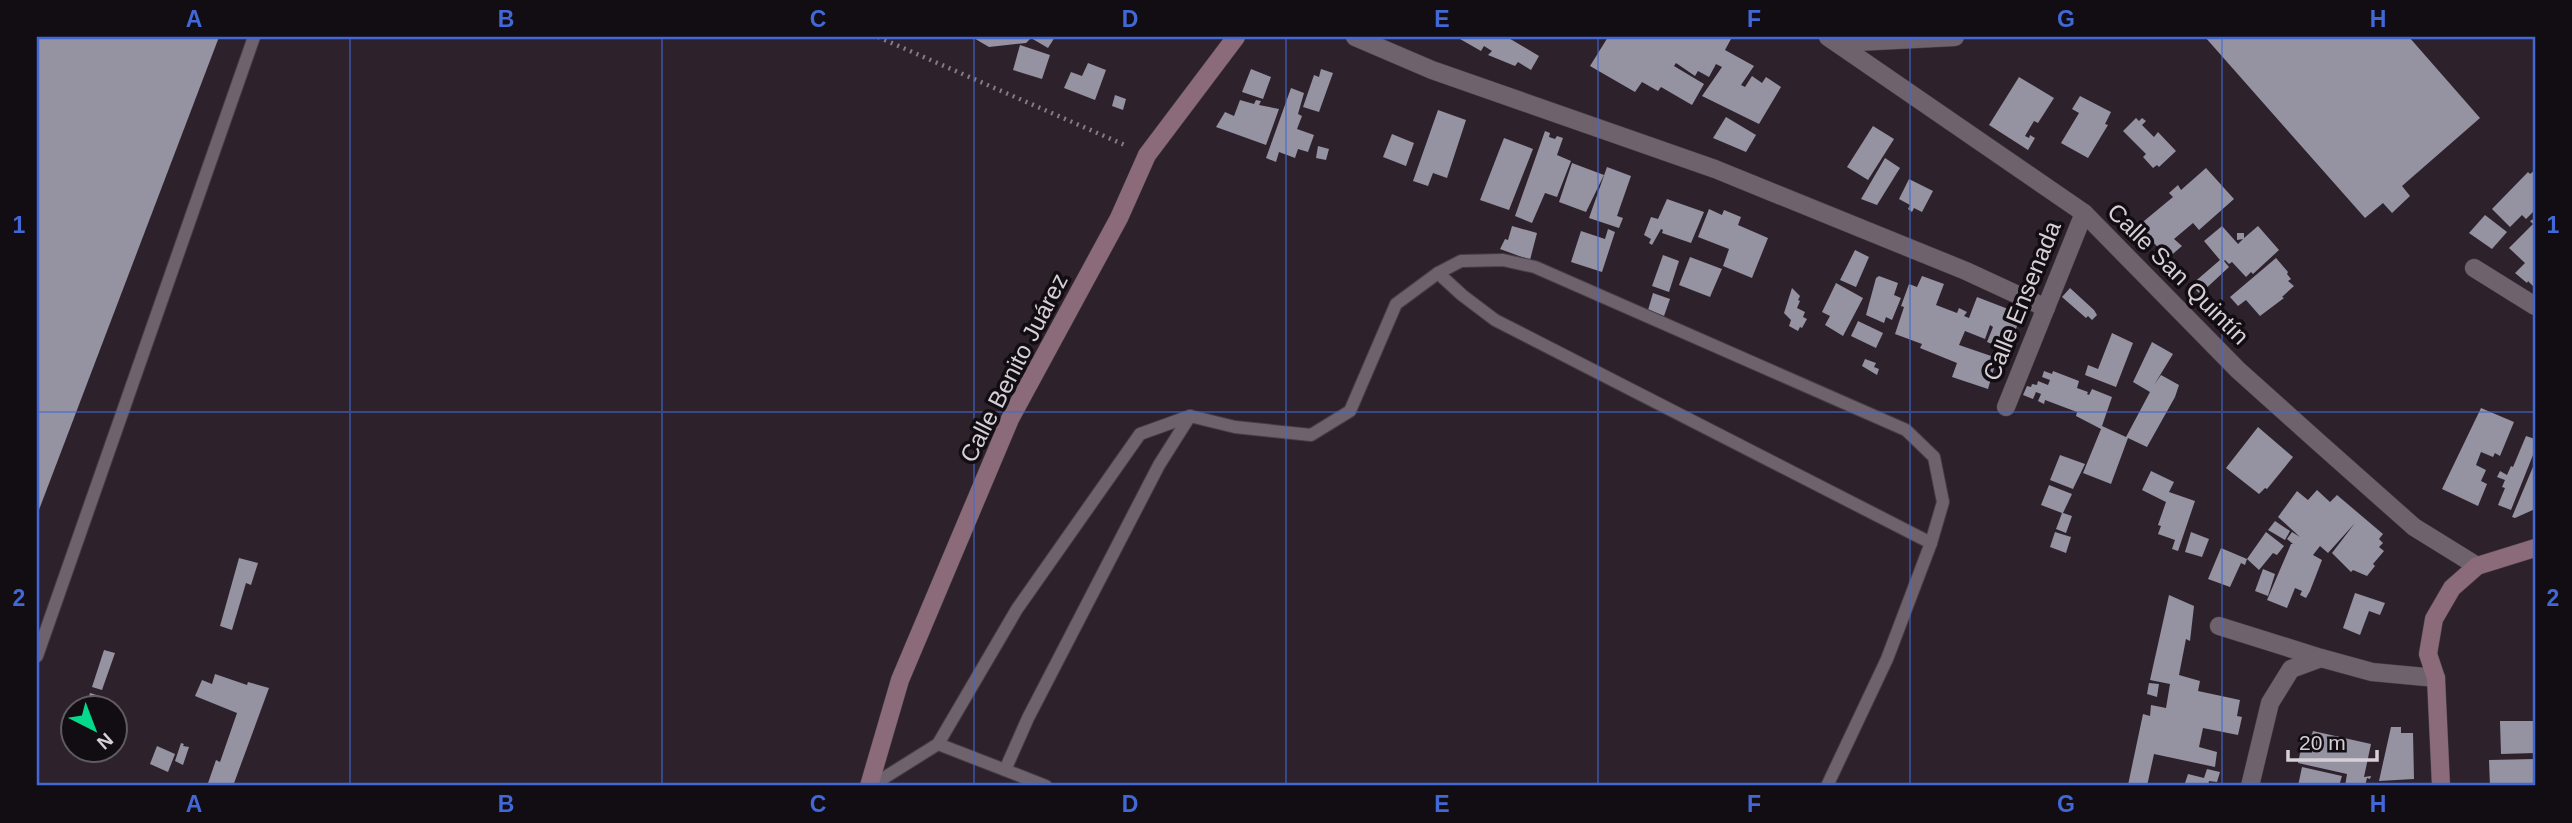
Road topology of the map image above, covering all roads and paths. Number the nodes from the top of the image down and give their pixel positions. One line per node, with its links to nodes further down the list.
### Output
1 (254, 37): 19 (lane)
2 (878, 37): 7 (path)
3 (1236, 37): 7 (street, Calle Benito Juárez)
4 (1355, 37): 12 (street)
5 (1955, 37): 6 (street)
6 (1833, 40): 8 (street, Calle San Quintín)
7 (1147, 155): 24 (street, Calle Benito Juárez)
8 (2084, 214): 12 (street, Calle Ensenada); 17 (street, Calle San Quintín)
9 (2474, 268): 11 (street)
10 (1438, 273): 14 (lane); 15 (lane); 15 (lane)
11 (2535, 306)
12 (2046, 307): 13 (street, Calle Ensenada)
13 (2007, 407)
14 (1190, 416): 22 (lane); 23 (lane)
15 (1931, 543): 26 (lane)
16 (2535, 548): 17 (street)
17 (2477, 566): 21 (street)
18 (2219, 626): 20 (street)
19 (37, 656)
20 (2321, 658): 21 (street); 27 (street)
21 (2436, 678): 28 (street)
22 (937, 744): 23 (lane); 24 (lane)
23 (1005, 770): 25 (lane)
24 (870, 786)
25 (1046, 786)
26 (1827, 786)
27 (2249, 786)
28 (2441, 786)

